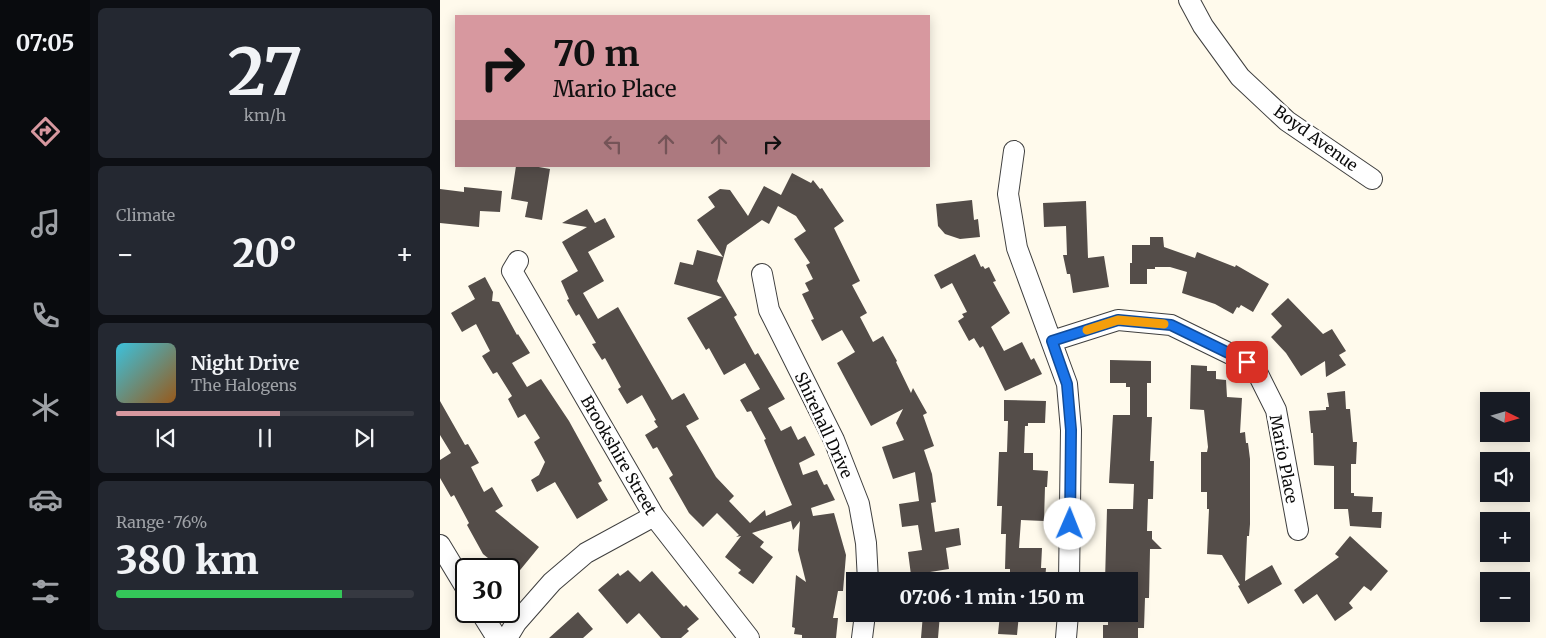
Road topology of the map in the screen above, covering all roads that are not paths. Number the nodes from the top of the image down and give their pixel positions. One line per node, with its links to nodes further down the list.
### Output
1 (1190, 0): 3 (street, Boyd Avenue)
2 (1014, 152): 6 (street)
3 (1372, 179)
4 (518, 261): 7 (street, Brookshire Street)
5 (762, 274): 11 (street, Shirehall Drive)
6 (1052, 341): 8 (street, Mario Place); 12 (street)
7 (654, 516): 17 (street); 18 (street, Brookshire Street)
8 (1298, 530)
9 (440, 545): 10 (street)
10 (455, 570)
11 (868, 572)
12 (1069, 572)
13 (863, 622): 19 (street)
14 (1067, 622): 20 (street)
15 (487, 623): 16 (street)
16 (496, 638)
17 (507, 638)
18 (749, 638)
19 (862, 638)
20 (1066, 638)

